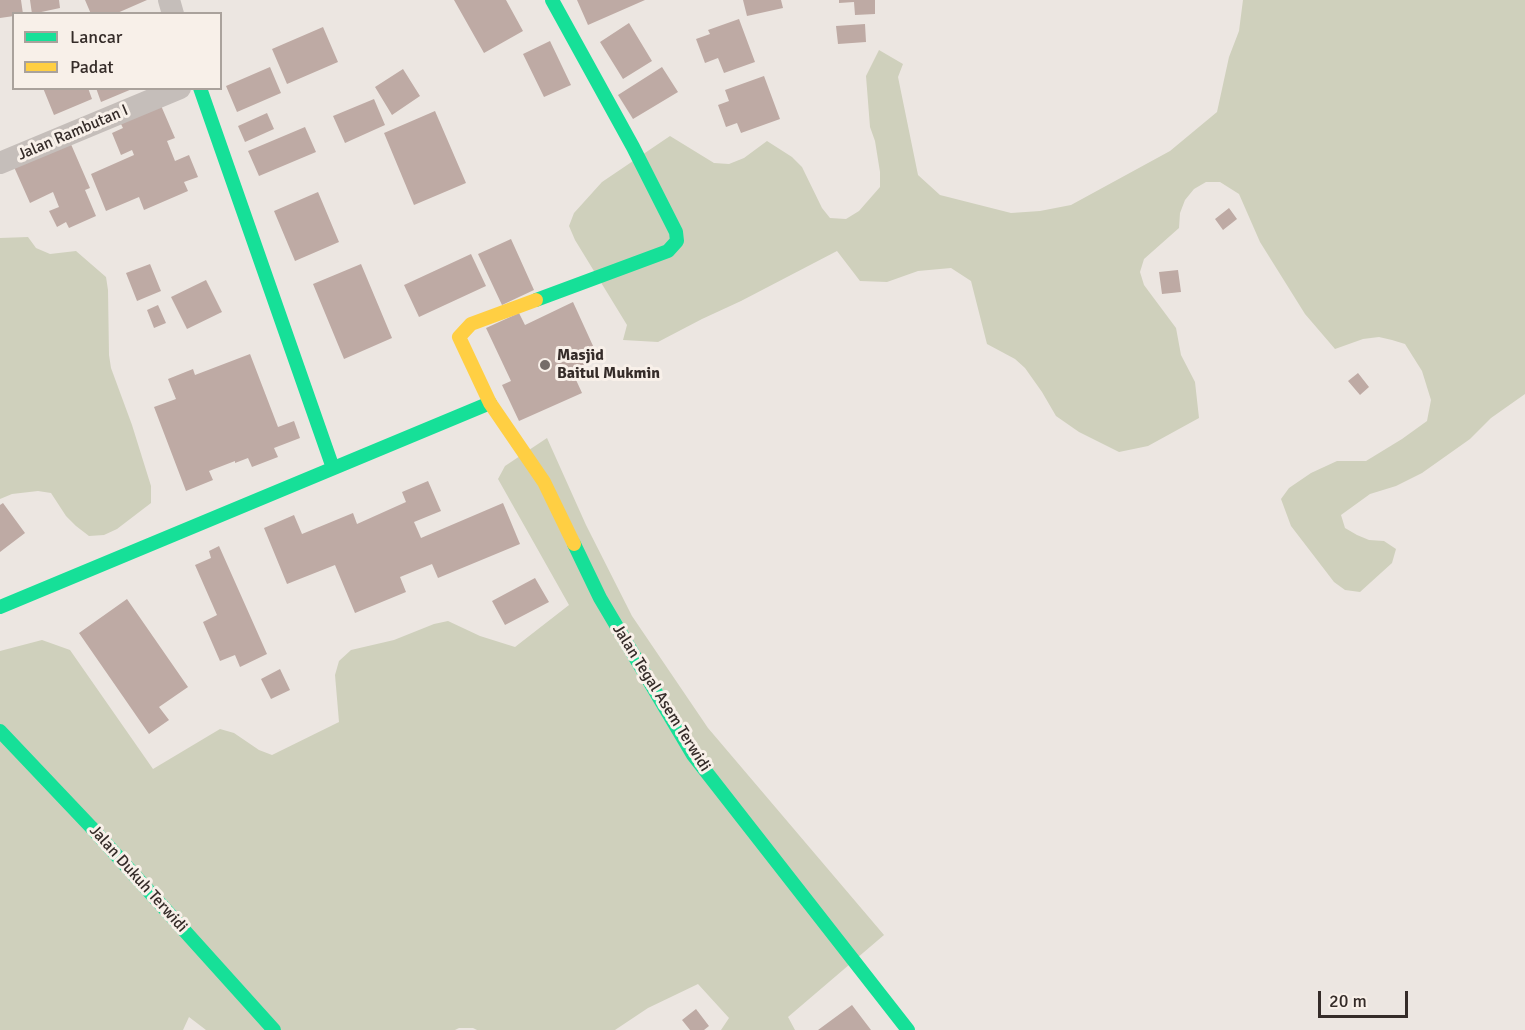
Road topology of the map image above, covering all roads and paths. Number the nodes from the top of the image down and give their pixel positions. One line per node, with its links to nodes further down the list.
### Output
1 (552, 0): 5 (street, Jalan Tegal Asem Terwidi)
2 (175, 90): 4 (street, Jalan Rambutan I)
3 (201, 90): 6 (street)
4 (0, 163)
5 (489, 403): 6 (street); 10 (street, Jalan Tegal Asem Terwidi)
6 (333, 468): 7 (street)
7 (0, 607)
8 (0, 731): 9 (street, Jalan Dukuh Terwidi)
9 (274, 1030)
10 (908, 1030)

